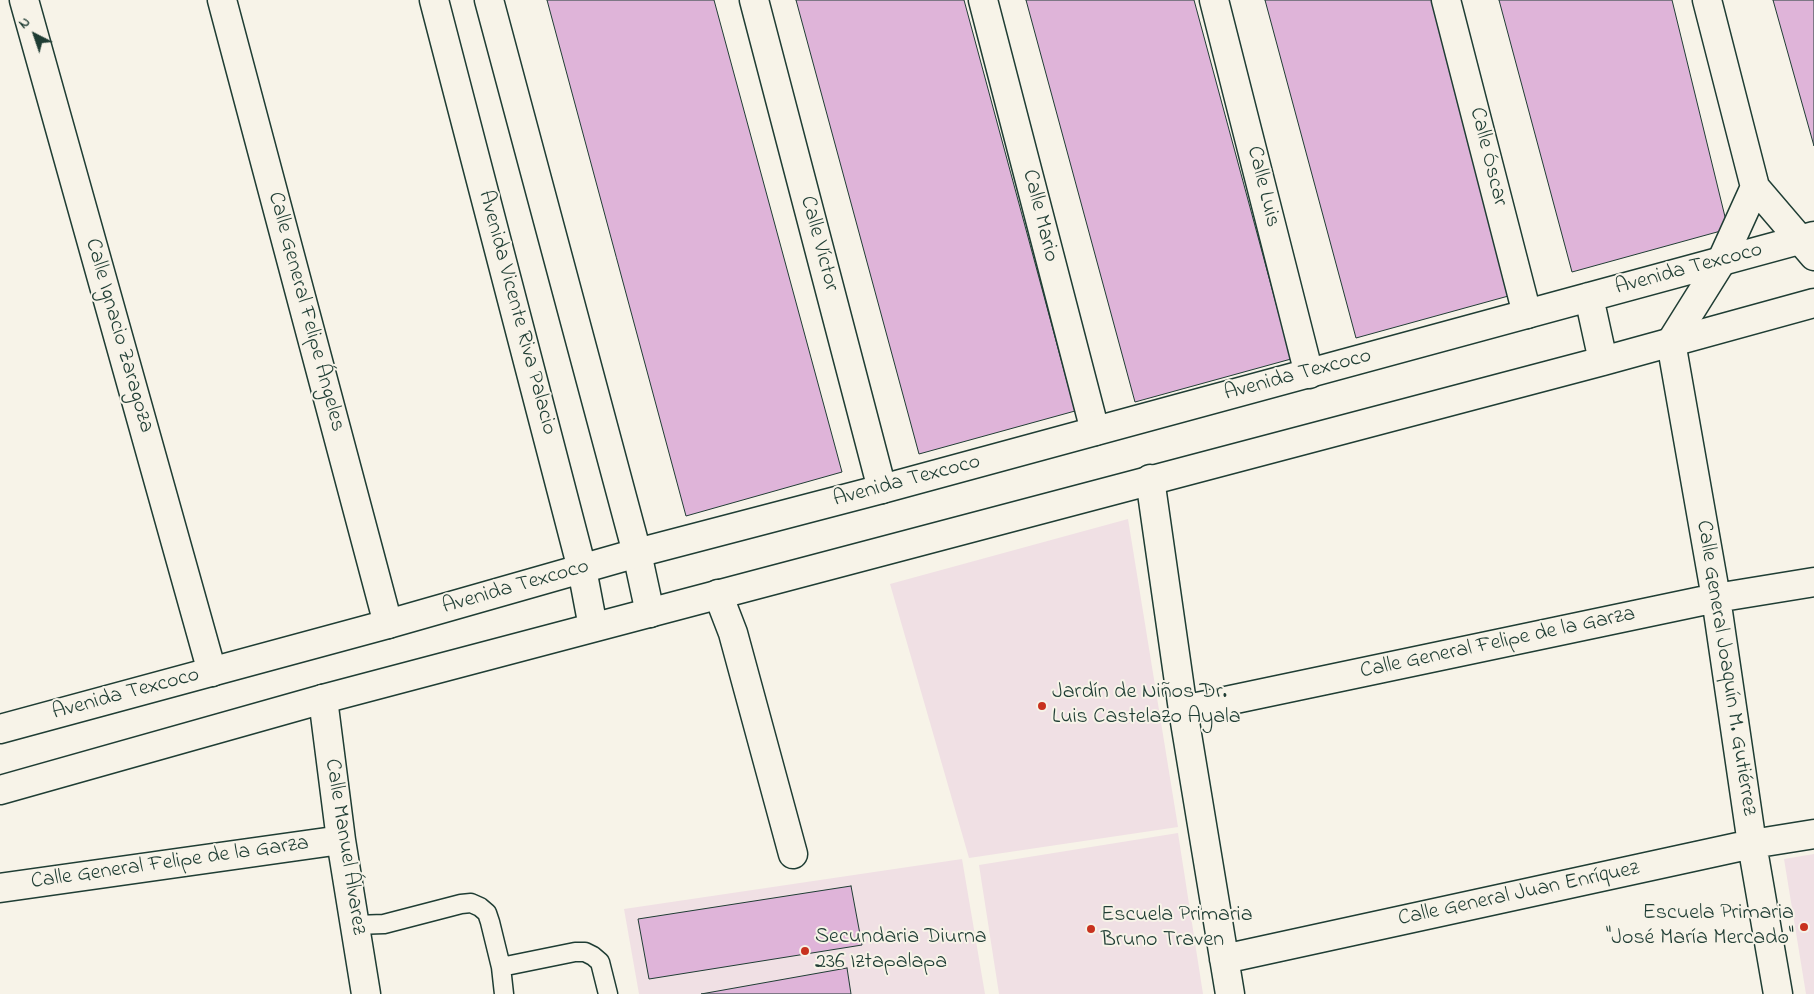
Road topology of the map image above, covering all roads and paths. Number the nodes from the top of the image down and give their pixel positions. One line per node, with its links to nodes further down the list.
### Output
1 (24, 0): 30 (street, Calle Ignacio Zaragoza)
2 (222, 0): 28 (street, Calle General Felipe Ángeles)
3 (434, 0): 23 (street, Avenida Vicente Riva Palacio)
4 (488, 0): 22 (street)
5 (754, 0): 21 (street, Calle Víctor)
6 (983, 0): 19 (street, Calle Mario)
7 (1214, 0): 18 (street, Calle Luis)
8 (1446, 0): 15 (street, Calle Óscar)
9 (1708, 0): 10 (street)
10 (1755, 187): 11 (street); 12 (street)
11 (1810, 244): 12 (street, Avenida Texcoco)
12 (1721, 262): 13 (street, Avenida Texcoco); 16 (street)
13 (1590, 297): 15 (street, Avenida Texcoco); 17 (street)
14 (1814, 303): 16 (street)
15 (1527, 314): 18 (street, Avenida Texcoco)
16 (1671, 342): 17 (street); 26 (street, Calle General Joaquín M. Gutiérrez)
17 (1603, 361): 20 (street)
18 (1309, 374): 19 (street, Avenida Texcoco)
19 (1095, 431): 21 (street, Avenida Texcoco)
20 (1150, 479): 25 (street); 32 (street)
21 (882, 489): 22 (street, Avenida Texcoco)
22 (637, 553): 23 (street, Avenida Texcoco); 27 (street)
23 (582, 569): 28 (street, Avenida Texcoco); 29 (street, Avenida Vicente Riva Palacio)
24 (1814, 582): 26 (street, Calle General Felipe de la Garza)
25 (718, 594): 27 (street); 38 (street)
26 (1716, 598): 32 (street, Calle General Felipe de la Garza); 37 (street, Calle General Joaquín M. Gutiérrez)
27 (650, 613): 29 (street)
28 (388, 624): 30 (street, Avenida Texcoco)
29 (593, 627): 31 (street)
30 (212, 672): 33 (street, Avenida Texcoco)
31 (323, 699): 34 (street); 36 (street, Calle Manuel Álvarez)
32 (1183, 710): 41 (street)
33 (0, 729)
34 (0, 790)
35 (1814, 834): 37 (street, Calle General Juan Enríquez)
36 (340, 840): 39 (street, Calle General Felipe de la Garza); 40 (street, Calle Manuel Álvarez)
37 (1752, 844): 41 (street, Calle General Juan Enríquez); 47 (street, Calle General Joaquín M. Gutiérrez)
38 (793, 854)
39 (0, 888)
40 (355, 925): 42 (lane); 43 (street, Calle Manuel Álvarez)
41 (1224, 959): 46 (street)
42 (501, 967): 44 (lane); 45 (lane)
43 (366, 994)
44 (504, 994)
45 (608, 994)
46 (1230, 994)
47 (1778, 994)

